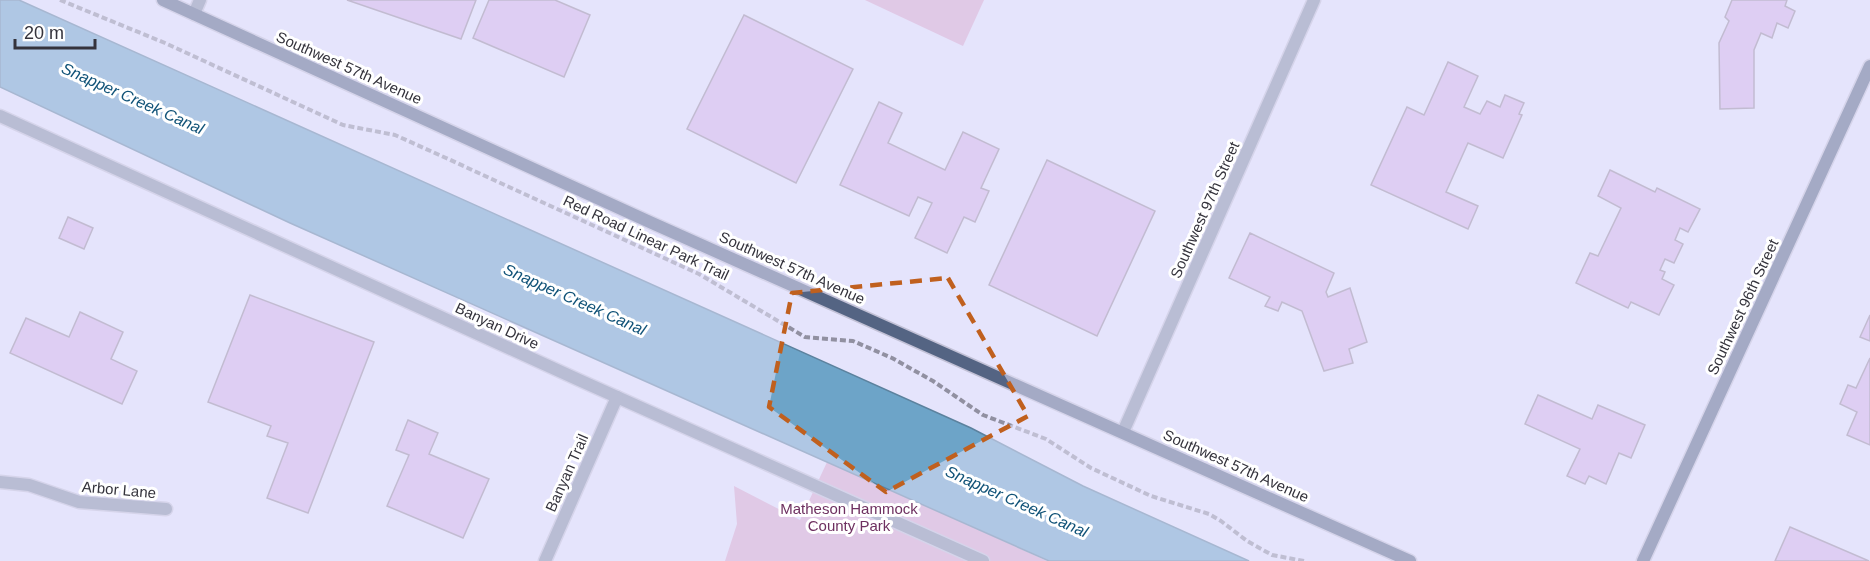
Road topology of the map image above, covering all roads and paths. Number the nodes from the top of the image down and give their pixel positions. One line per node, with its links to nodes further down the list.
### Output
1 (60, 0): 14 (path, Red Road Linear Park Trail)
2 (163, 0): 5 (main road, Southwest 57th Avenue)
3 (200, 0): 5 (street)
4 (1314, 0): 9 (street, Southwest 97th Street)
5 (194, 14): 9 (main road, Southwest 57th Avenue)
6 (1870, 66): 16 (main road, Southwest 96th Street)
7 (0, 116): 8 (street, Banyan Drive)
8 (617, 397): 12 (street, Banyan Trail); 13 (street, Banyan Drive)
9 (1123, 432): 15 (main road, Southwest 57th Avenue)
10 (0, 482): 11 (street, Arbor Lane)
11 (165, 509)
12 (545, 561)
13 (982, 561)
14 (1304, 561)
15 (1410, 561)
16 (1643, 561)

